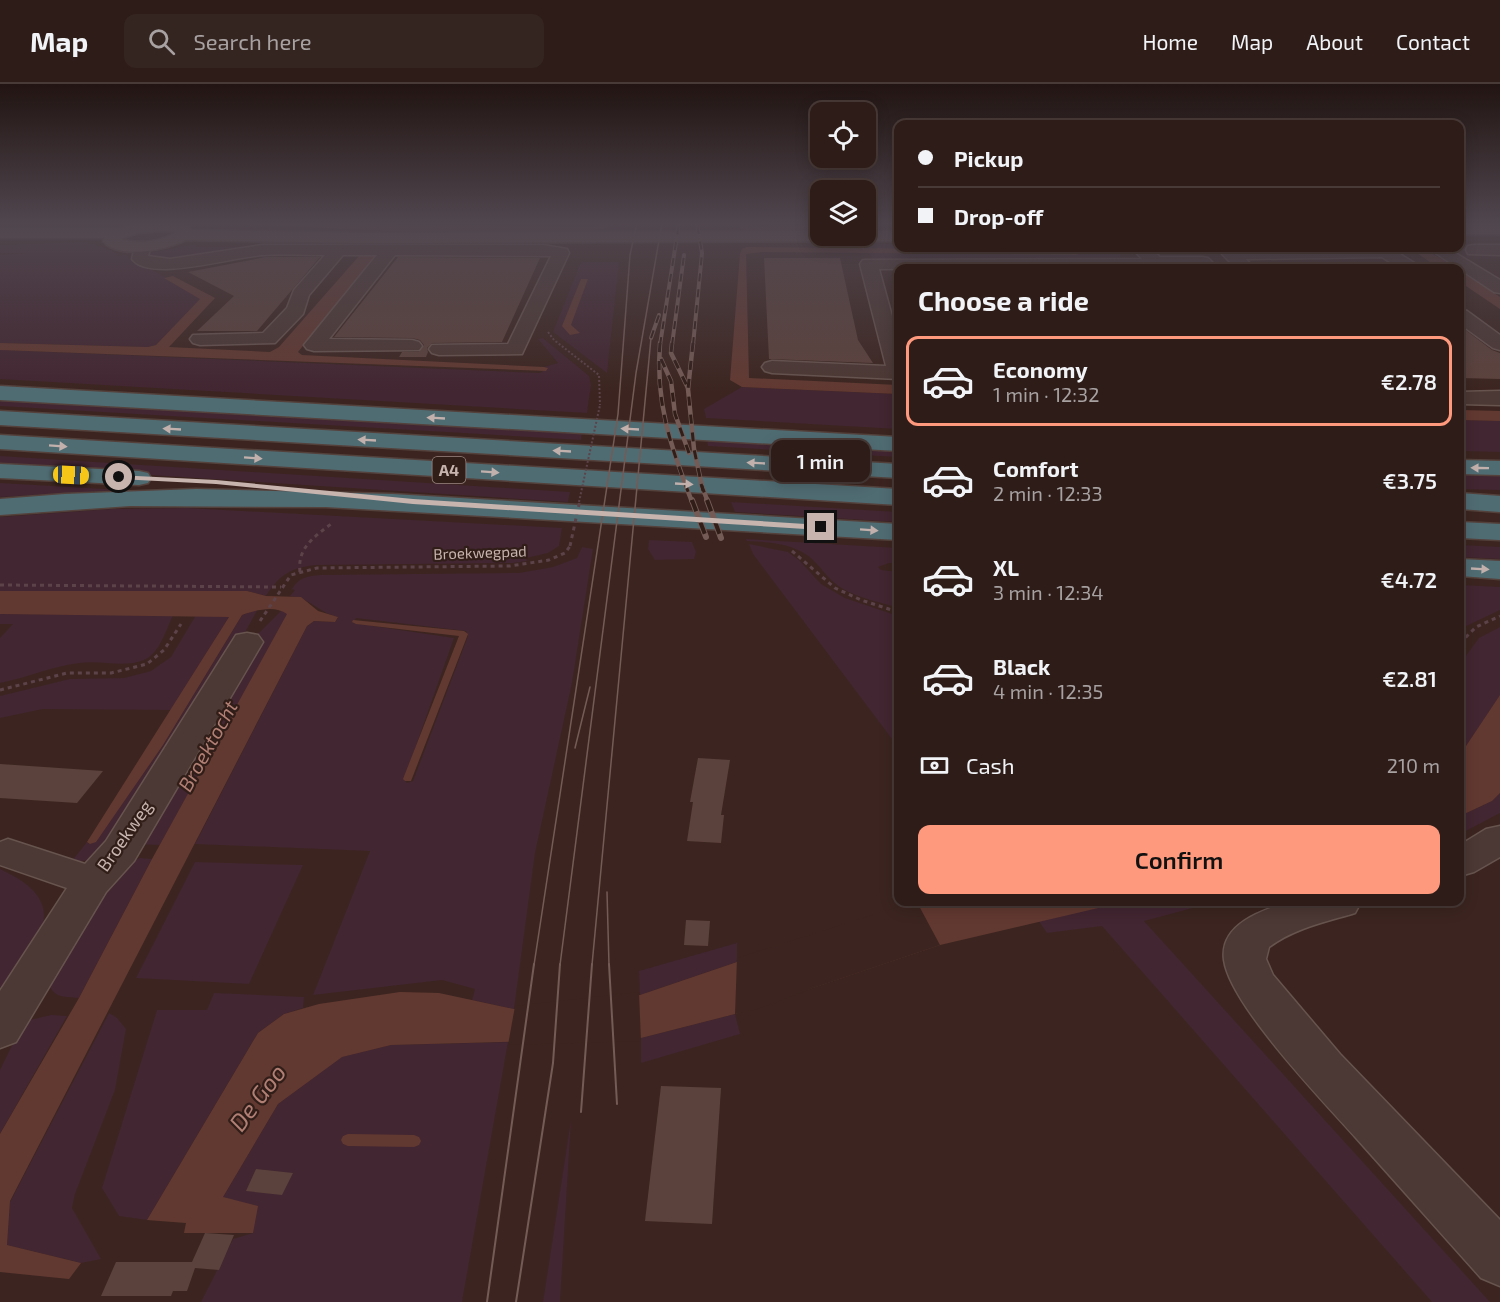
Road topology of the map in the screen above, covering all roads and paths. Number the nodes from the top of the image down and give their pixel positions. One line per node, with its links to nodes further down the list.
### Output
1 (312, 280): 10 (street)
2 (366, 280): 13 (street)
3 (548, 280): 14 (street)
4 (876, 280): 7 (street)
5 (1487, 280): 6 (street)
6 (1500, 288)
7 (891, 316): 11 (street)
8 (1464, 318): 12 (street)
9 (552, 322): 39 (path, Broekwegpad, bridge)
10 (200, 339)
11 (894, 340)
12 (1500, 344)
13 (412, 346)
14 (439, 349)
15 (772, 367): 16 (street)
16 (894, 373)
17 (0, 393): 22 (highway, one-way to 17)
18 (1464, 398): 19 (street)
19 (1500, 398)
20 (0, 418): 26 (highway, A4, one-way to 20)
21 (0, 442): 27 (highway, A4, one-way to 27)
22 (894, 444)
23 (1464, 467): 24 (highway, one-way to 23)
24 (1500, 468)
25 (0, 471): 29 (highway, A4)
26 (894, 471)
27 (894, 497)
28 (1464, 501): 30 (highway)
29 (413, 502): 31 (highway, A4); 34 (highway, A4, one-way to 34)
30 (1500, 504)
31 (0, 507)
32 (335, 520): 39 (path)
33 (1464, 530): 35 (highway)
34 (894, 532)
35 (1500, 532)
36 (790, 549): 42 (path)
37 (1464, 568): 38 (highway, one-way to 38)
38 (1500, 570)
39 (300, 572): 41 (path)
40 (0, 585): 41 (path)
41 (282, 587): 45 (path)
42 (894, 611)
43 (1500, 616): 46 (path)
44 (181, 624): 47 (path)
45 (256, 628): 51 (street, Broekweg)
46 (1464, 639)
47 (0, 690)
48 (1500, 839): 50 (street)
49 (8, 853): 51 (street)
50 (1464, 860)
51 (92, 882): 53 (street, Broekweg)
52 (1327, 906): 54 (street)
53 (0, 1029)
54 (1500, 1259)

